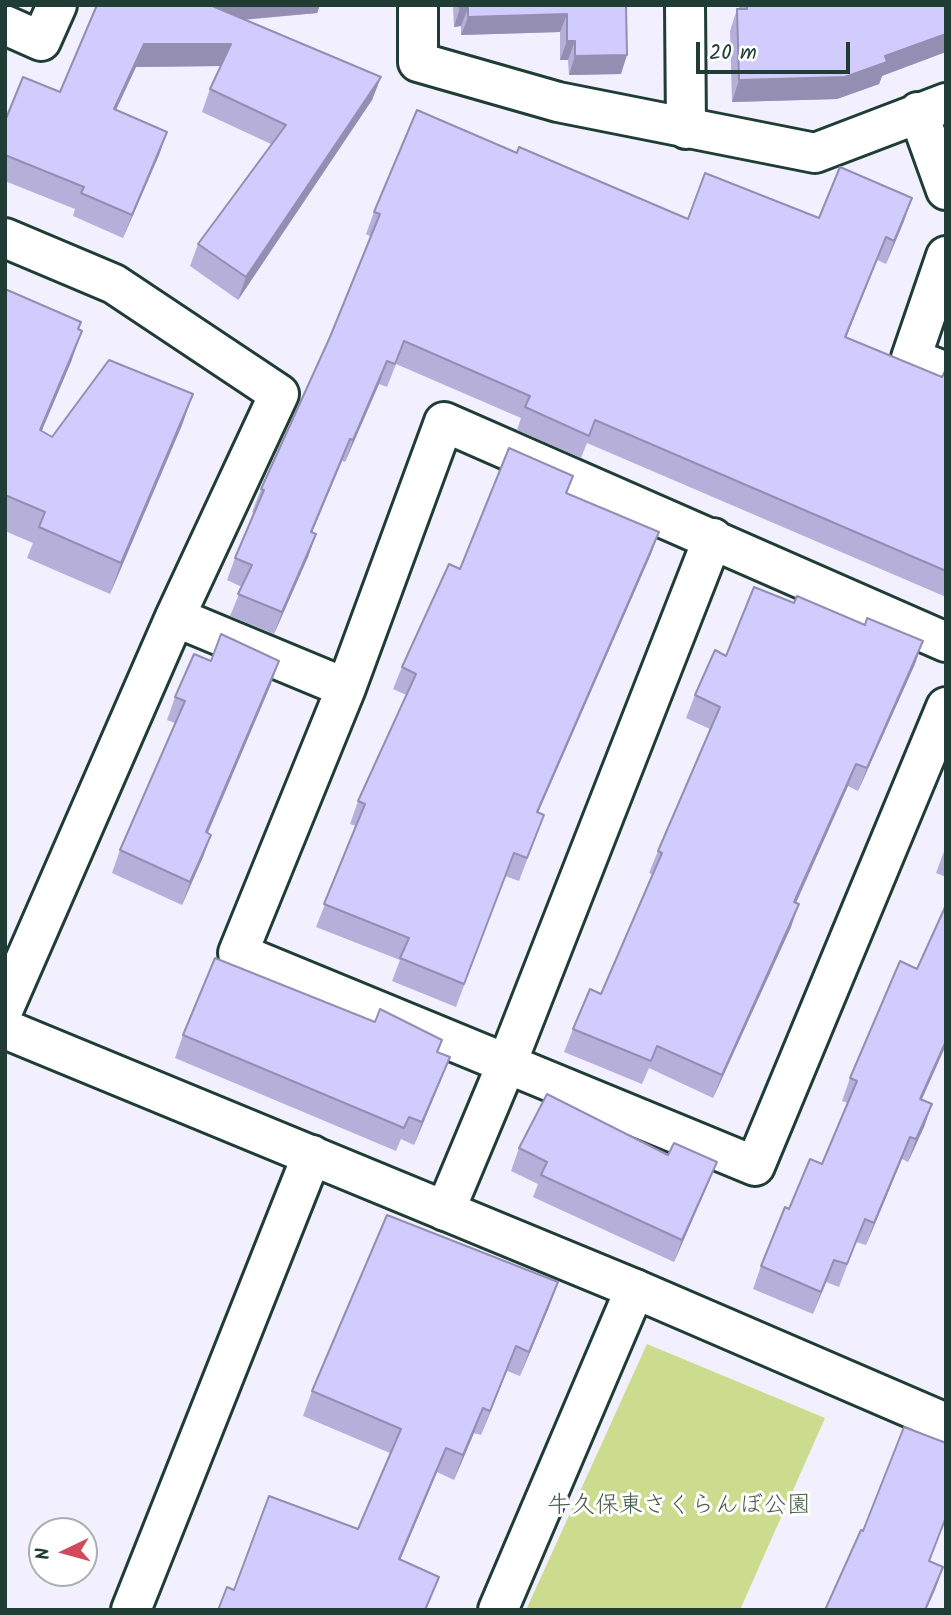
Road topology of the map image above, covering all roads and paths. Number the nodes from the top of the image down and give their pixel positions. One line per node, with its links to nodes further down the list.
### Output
1 (57, 5): 4 (street)
2 (418, 5): 6 (street)
3 (685, 5): 6 (street)
4 (5, 25)
5 (932, 108): 6 (street); 7 (street)
6 (686, 129)
7 (946, 190)
8 (5, 238): 12 (street)
9 (946, 256): 10 (street)
10 (946, 372)
11 (713, 538): 13 (street); 14 (street); 18 (street)
12 (175, 617): 14 (street); 16 (street)
13 (946, 642)
14 (346, 688): 18 (street)
15 (946, 707): 18 (street)
16 (5, 1006)
17 (5, 1029): 19 (street)
18 (507, 1063): 20 (street)
19 (312, 1155): 20 (street); 23 (street)
20 (445, 1211): 21 (street)
21 (635, 1289): 22 (street); 24 (street)
22 (946, 1423)
23 (131, 1610)
24 (498, 1610)

